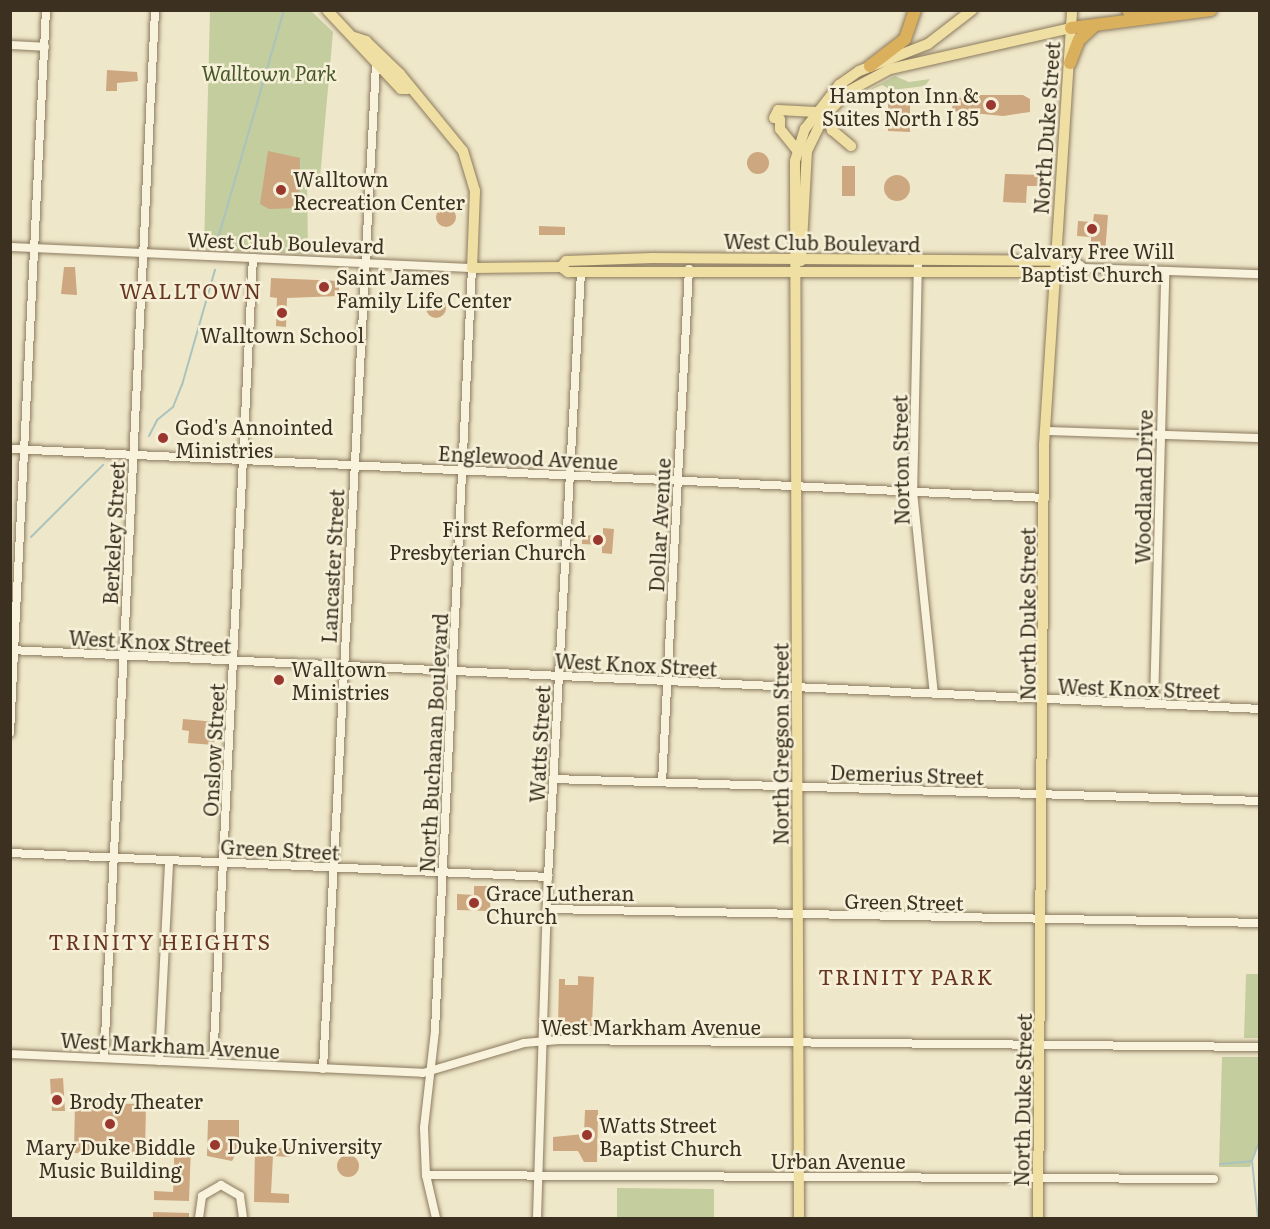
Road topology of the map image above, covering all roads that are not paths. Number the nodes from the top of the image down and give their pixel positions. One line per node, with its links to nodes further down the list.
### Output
1 (46, 10): 14 (street)
2 (155, 10): 24 (street, Berkeley Street)
3 (327, 10): 12 (main road)
4 (915, 10): 17 (highway)
5 (972, 10): 17 (main road, North Gregson Street)
6 (1072, 10): 11 (main road, North Duke Street)
7 (1128, 10): 8 (highway)
8 (1143, 10)
9 (1211, 10): 10 (highway)
10 (1093, 27): 11 (highway); 15 (highway)
11 (1071, 28): 15 (main road, North Duke Street); 19 (main road, North Gregson Street)
12 (354, 37): 16 (main road); 18 (main road)
13 (10, 45): 14 (street)
14 (45, 47): 23 (street)
15 (1070, 63): 31 (main road, North Duke Street)
16 (376, 64): 18 (main road); 28 (street, Lancaster Street)
17 (870, 66): 19 (main road, North Gregson Street)
18 (408, 89): 32 (main road)
19 (822, 113): 20 (main road); 21 (main road, North Gregson Street); 21 (main road); 27 (main road, North Gregson Street)
20 (851, 146)
21 (797, 150): 27 (main road, North Gregson Street)
22 (10, 247): 23 (street, West Club Boulevard)
23 (35, 248): 24 (street, West Club Boulevard); 41 (street)
24 (144, 254): 25 (street, West Club Boulevard); 42 (street, Berkeley Street)
25 (253, 258): 28 (street, West Club Boulevard); 43 (street, Onslow Street)
26 (607, 259): 27 (main road, West Club Boulevard); 30 (main road, West Club Boulevard); 35 (main road)
27 (798, 262): 29 (main road, West Club Boulevard); 33 (main road, West Club Boulevard); 48 (main road, North Gregson Street)
28 (363, 264): 32 (street, West Club Boulevard); 44 (street, Lancaster Street)
29 (918, 265): 31 (main road, West Club Boulevard); 49 (street, Norton Street)
30 (561, 267): 32 (main road, West Club Boulevard); 35 (main road, West Club Boulevard)
31 (1053, 267): 34 (street, West Club Boulevard); 37 (main road, North Duke Street)
32 (472, 268): 45 (street, North Buchanan Boulevard)
33 (689, 269): 35 (main road, West Club Boulevard); 47 (street, Dollar Avenue)
34 (1165, 271): 36 (street, West Club Boulevard); 38 (street, Woodland Drive)
35 (581, 272): 46 (street, Watts Street)
36 (1260, 274)
37 (1045, 431): 38 (street); 50 (main road, North Duke Street)
38 (1161, 435): 39 (street); 61 (street, Woodland Drive)
39 (1260, 438)
40 (10, 448): 41 (street, Englewood Avenue)
41 (24, 449): 42 (street, Englewood Avenue); 51 (street)
42 (134, 455): 43 (street, Englewood Avenue); 52 (street, Berkeley Street)
43 (244, 460): 44 (street, Englewood Avenue); 53 (street, Onslow Street)
44 (354, 465): 45 (street, Englewood Avenue); 54 (street, Lancaster Street)
45 (462, 470): 46 (street, Englewood Avenue); 55 (street, North Buchanan Boulevard)
46 (569, 475): 47 (street, Englewood Avenue); 56 (street, Watts Street)
47 (678, 481): 48 (street, Englewood Avenue); 57 (street, Dollar Avenue)
48 (796, 487): 49 (street, Englewood Avenue); 58 (main road, North Gregson Street)
49 (913, 492): 50 (street, Englewood Avenue); 59 (street, Norton Street)
50 (1045, 498): 60 (main road, North Duke Street)
51 (12, 650): 52 (street, West Knox Street); 63 (street)
52 (124, 656): 53 (street, West Knox Street); 70 (street, Berkeley Street)
53 (234, 661): 54 (street, West Knox Street); 72 (street, Onslow Street)
54 (344, 666): 55 (street, West Knox Street); 73 (street, Lancaster Street)
55 (452, 672): 56 (street, West Knox Street); 74 (street, North Buchanan Boulevard)
56 (559, 677): 57 (street, West Knox Street); 64 (street, Watts Street)
57 (667, 683): 58 (street, West Knox Street); 65 (street, Dollar Avenue)
58 (798, 688): 59 (street, West Knox Street); 66 (main road, North Gregson Street)
59 (934, 694): 60 (street, West Knox Street)
60 (1044, 700): 61 (street, West Knox Street); 67 (main road, North Duke Street)
61 (1154, 704): 62 (street, West Knox Street)
62 (1260, 709)
63 (10, 733)
64 (553, 779): 65 (street, Demerius Street); 75 (street, Watts Street)
65 (662, 782): 66 (street, Demerius Street)
66 (799, 787): 67 (street, Demerius Street); 77 (main road, North Gregson Street)
67 (1044, 795): 68 (street, Demerius Street); 78 (main road, North Duke Street)
68 (1260, 801)
69 (10, 853): 70 (street, Green Street)
70 (115, 858): 71 (street, Green Street); 85 (street, Berkeley Street)
71 (169, 861): 72 (street, Green Street); 86 (street)
72 (224, 863): 73 (street, Green Street); 87 (street, Onslow Street)
73 (335, 868): 74 (street, Green Street); 88 (street, Lancaster Street)
74 (443, 873): 75 (street, Green Street); 89 (street, North Buchanan Boulevard)
75 (548, 877): 76 (street, Watts Street)
76 (548, 909): 77 (street, Green Street); 80 (street, Watts Street)
77 (799, 916): 78 (street, Green Street); 81 (main road, North Gregson Street)
78 (1042, 920): 79 (street, Green Street); 82 (main road, North Duke Street)
79 (1260, 923)
80 (542, 1040): 81 (street, West Markham Avenue); 89 (street, West Markham Avenue); 90 (street, Watts Street)
81 (799, 1044): 82 (street, West Markham Avenue); 92 (main road, North Gregson Street)
82 (1040, 1045): 83 (street, West Markham Avenue); 93 (main road, North Duke Street)
83 (1260, 1047)
84 (10, 1054): 85 (street, West Markham Avenue)
85 (104, 1058): 86 (street, West Markham Avenue)
86 (159, 1061): 87 (street, West Markham Avenue)
87 (213, 1063): 88 (street, West Markham Avenue)
88 (323, 1069): 89 (street, West Markham Avenue)
89 (429, 1072): 91 (street, North Buchanan Boulevard)
90 (537, 1174): 91 (street, Urban Avenue); 92 (street, Urban Avenue); 98 (street, Watts Street)
91 (426, 1175): 97 (street, North Buchanan Boulevard)
92 (799, 1177): 93 (street, Urban Avenue); 99 (main road, North Gregson Street)
93 (1039, 1178): 94 (street, Urban Avenue); 100 (main road, North Duke Street)
94 (1214, 1179)
95 (199, 1218): 96 (street)
96 (243, 1218)
97 (436, 1218)
98 (537, 1218)
99 (798, 1218)
100 (1038, 1218)

